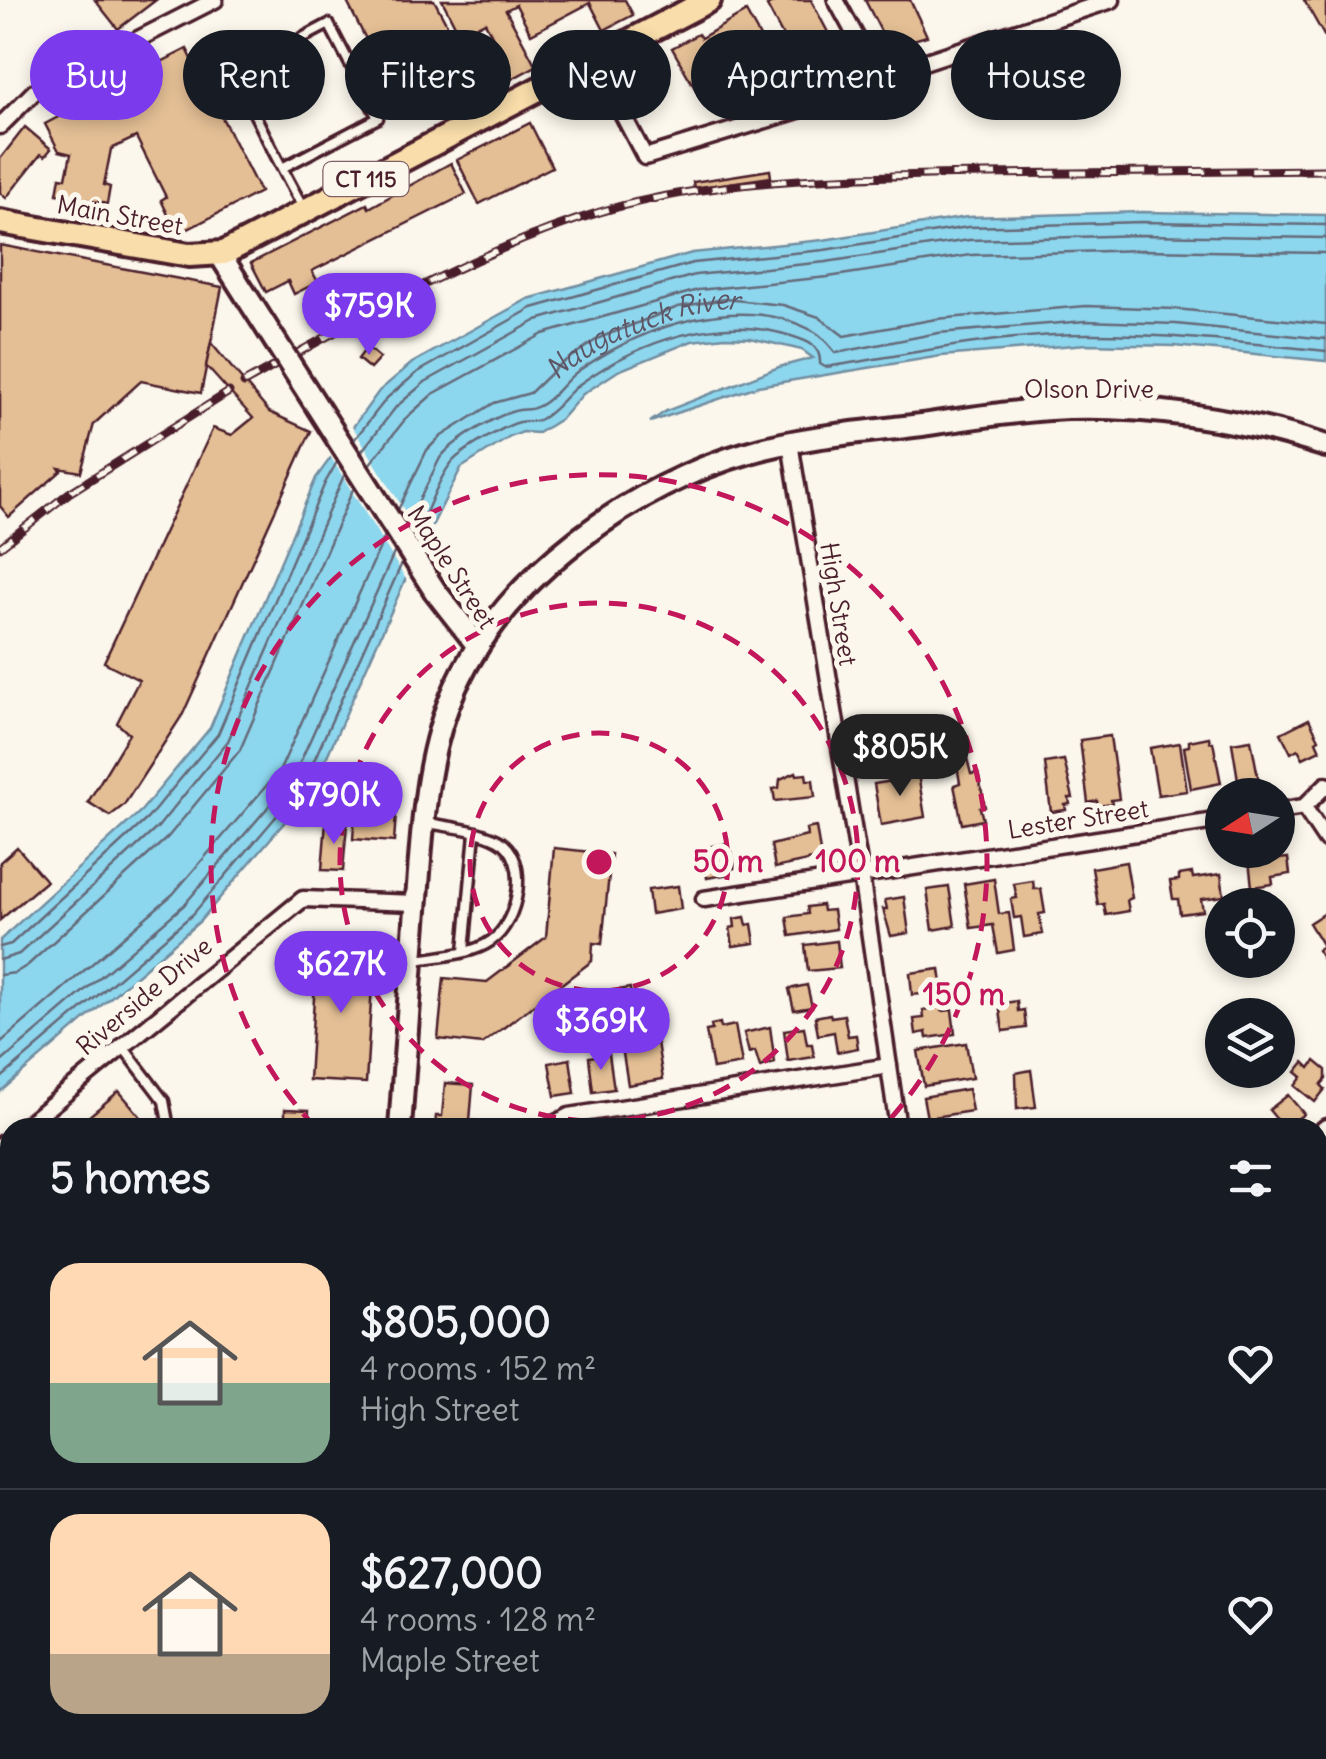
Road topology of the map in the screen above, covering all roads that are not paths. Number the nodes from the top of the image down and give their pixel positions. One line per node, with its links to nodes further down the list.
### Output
1 (215, 0): 11 (street)
2 (709, 0): 5 (main road, Main Street / CT 115)
3 (836, 0): 6 (street)
4 (1112, 0): 7 (street)
5 (652, 30)
6 (852, 30)
7 (931, 60)
8 (531, 93): 13 (main road, Main Street / CT 115)
9 (626, 120): 10 (street)
10 (766, 120)
11 (0, 126)
12 (282, 168): 12 (lane); 13 (lane)
13 (305, 210): 15 (main road, Main Street / CT 115)
14 (0, 222): 15 (main road, Main Street / CT 115)
15 (219, 253): 18 (main road, Maple Street, bridge)
16 (790, 444): 17 (main road, Olson Drive); 18 (main road); 26 (street, High Street)
17 (1326, 446)
18 (478, 646): 22 (main road, Maple Street)
19 (1326, 785): 20 (street)
20 (1304, 807): 21 (street); 25 (street)
21 (1295, 808)
22 (423, 822): 24 (lane); 28 (main road, Maple Street)
23 (1205, 823): 26 (street, Lester Street)
24 (475, 833): 29 (lane); 29 (lane)
25 (1326, 840)
26 (861, 876): 27 (street, Lester Street); 32 (street, High Street)
27 (704, 899)
28 (416, 903): 30 (main road, Maple Street); 31 (street, Riverside Drive)
29 (464, 951): 30 (lane)
30 (412, 961): 35 (main road, Maple Street)
31 (122, 1047): 33 (street, Riverside Drive); 34 (lane)
32 (889, 1066): 36 (street); 37 (street, High Street)
33 (35, 1118)
34 (167, 1118)
35 (401, 1118)
36 (566, 1118)
37 (897, 1118)

